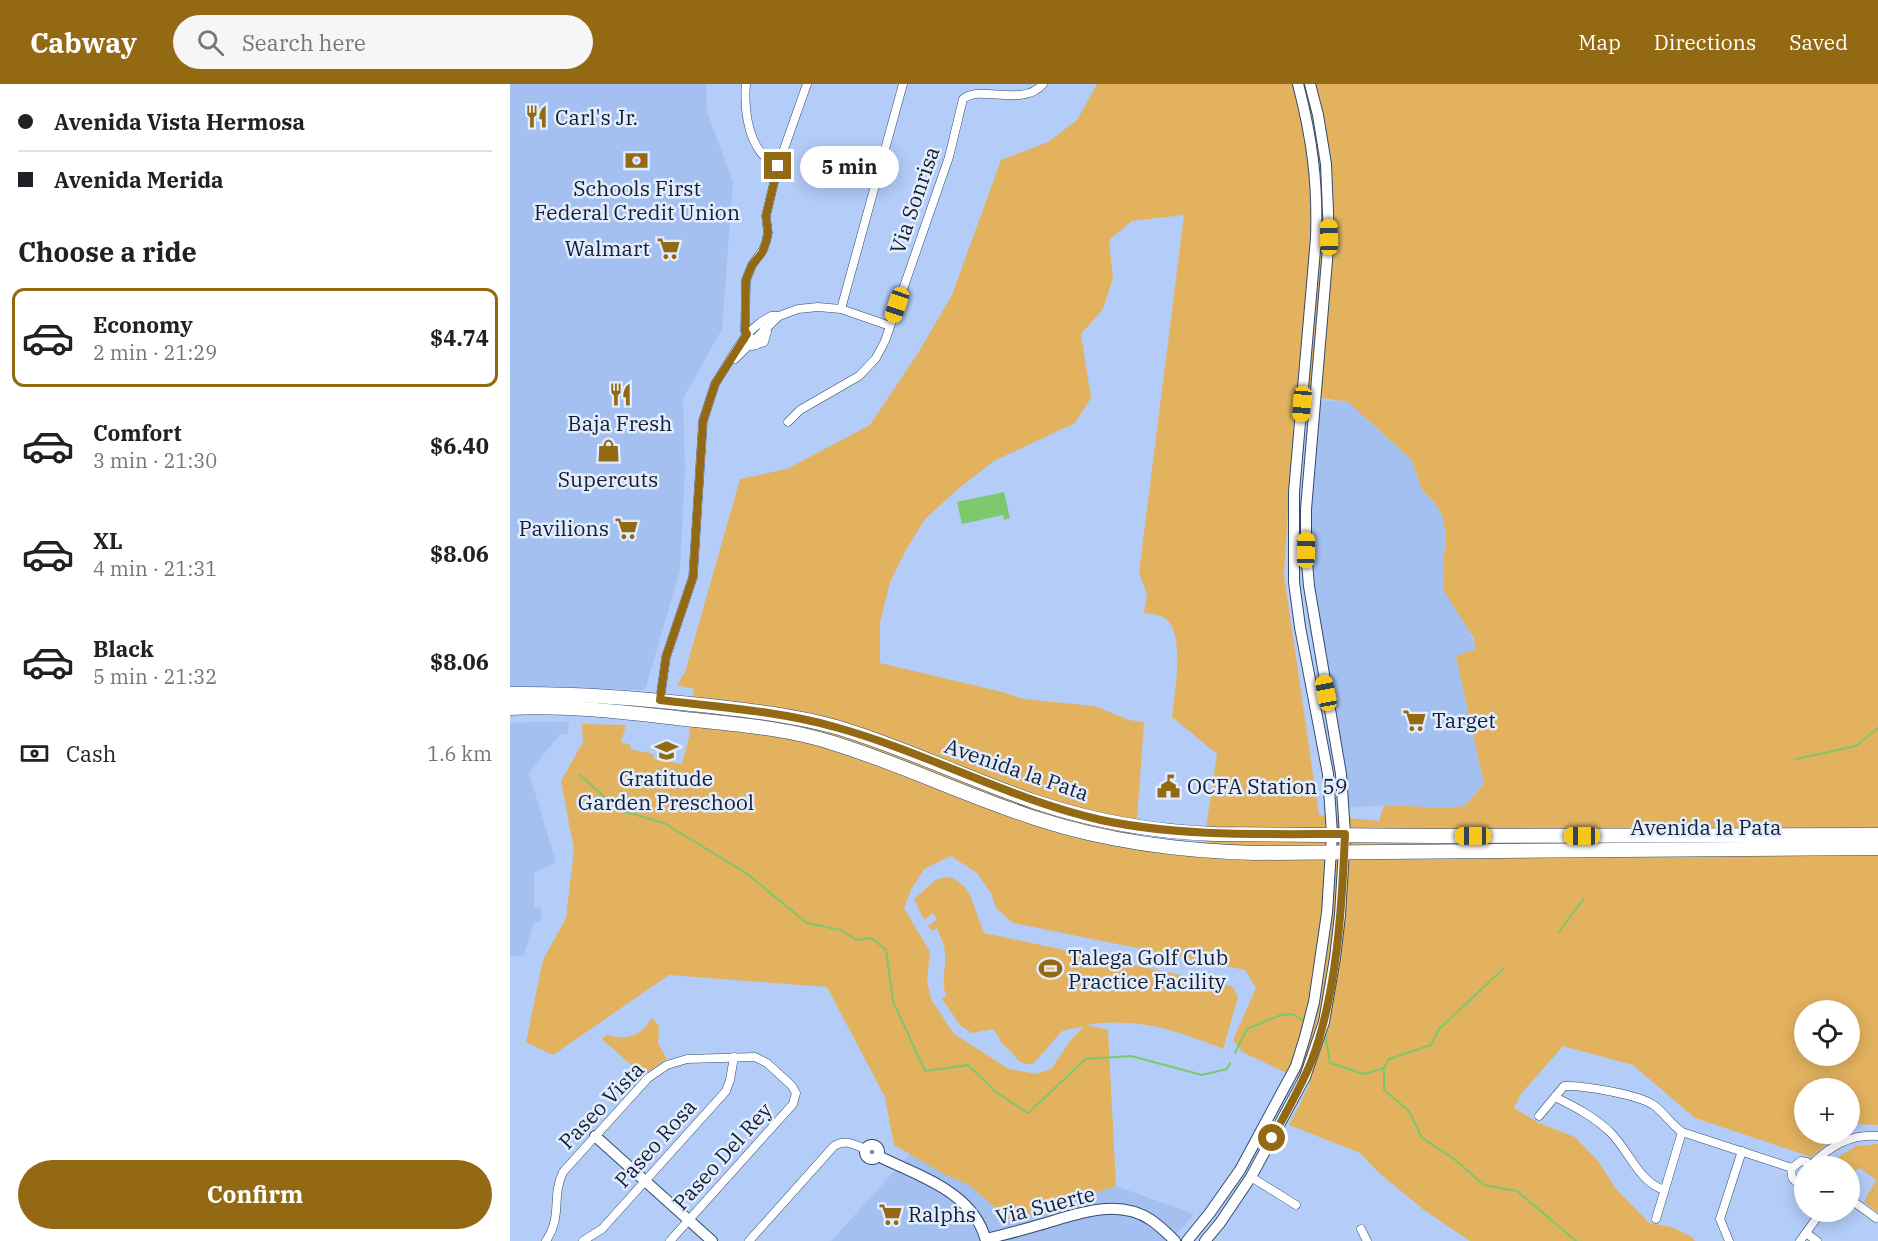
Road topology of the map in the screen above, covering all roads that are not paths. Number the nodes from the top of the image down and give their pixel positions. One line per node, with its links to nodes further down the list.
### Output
1 (746, 84): 7 (street)
2 (807, 84): 7 (street)
3 (903, 84): 8 (street)
4 (1043, 84): 9 (street, Via Sonrisa)
5 (1298, 84): 18 (main road)
6 (1310, 84): 18 (main road)
7 (778, 166): 11 (street)
8 (841, 309): 9 (street); 10 (street)
9 (890, 326): 13 (street, Via Sonrisa)
10 (762, 327): 11 (street); 11 (street)
11 (752, 340): 12 (street); 12 (street)
12 (723, 370): 15 (street)
13 (788, 422)
14 (510, 694): 15 (highway, Avenida la Pata)
15 (660, 700): 17 (highway); 18 (highway, Avenida la Pata)
16 (510, 708): 17 (highway, Avenida la Pata)
17 (634, 714): 21 (highway, Avenida la Pata)
18 (1339, 834): 19 (highway, Avenida la Pata); 21 (main road)
19 (1878, 835)
20 (1878, 848): 21 (highway, Avenida la Pata)
21 (1338, 852): 33 (main road); 52 (main road)
22 (734, 1057): 23 (street, Paseo Vista); 27 (street, Paseo Vista); 35 (street, Paseo Rosa)
23 (796, 1093): 41 (street, Paseo Del Rey)
24 (1555, 1097): 25 (street); 26 (street); 36 (street)
25 (1539, 1116)
26 (1682, 1132): 30 (street); 36 (street)
27 (595, 1136): 35 (main road); 46 (street, Paseo Vista)
28 (1878, 1136): 31 (street)
29 (865, 1149): 45 (main road); 50 (street)
30 (1742, 1151): 32 (street); 55 (street)
31 (1821, 1156)
32 (1792, 1168): 34 (street)
33 (1251, 1177): 37 (street); 53 (main road)
34 (1794, 1180)
35 (645, 1181): 41 (main road); 47 (street, Paseo Rosa)
36 (1664, 1191): 40 (street)
37 (1296, 1205)
38 (1860, 1206): 39 (street)
39 (1876, 1218)
40 (1656, 1219)
41 (689, 1220): 48 (street, Paseo Del Rey); 49 (main road)
42 (1814, 1222): 44 (street)
43 (1361, 1229): 54 (street)
44 (1806, 1233): 56 (street); 57 (street)
45 (986, 1240): 51 (main road, Via Suerte)
46 (546, 1241)
47 (583, 1241)
48 (670, 1241)
49 (712, 1241)
50 (749, 1241)
51 (1176, 1241)
52 (1187, 1241)
53 (1205, 1241)
54 (1366, 1241)
55 (1729, 1241)
56 (1800, 1241)
57 (1816, 1241)

